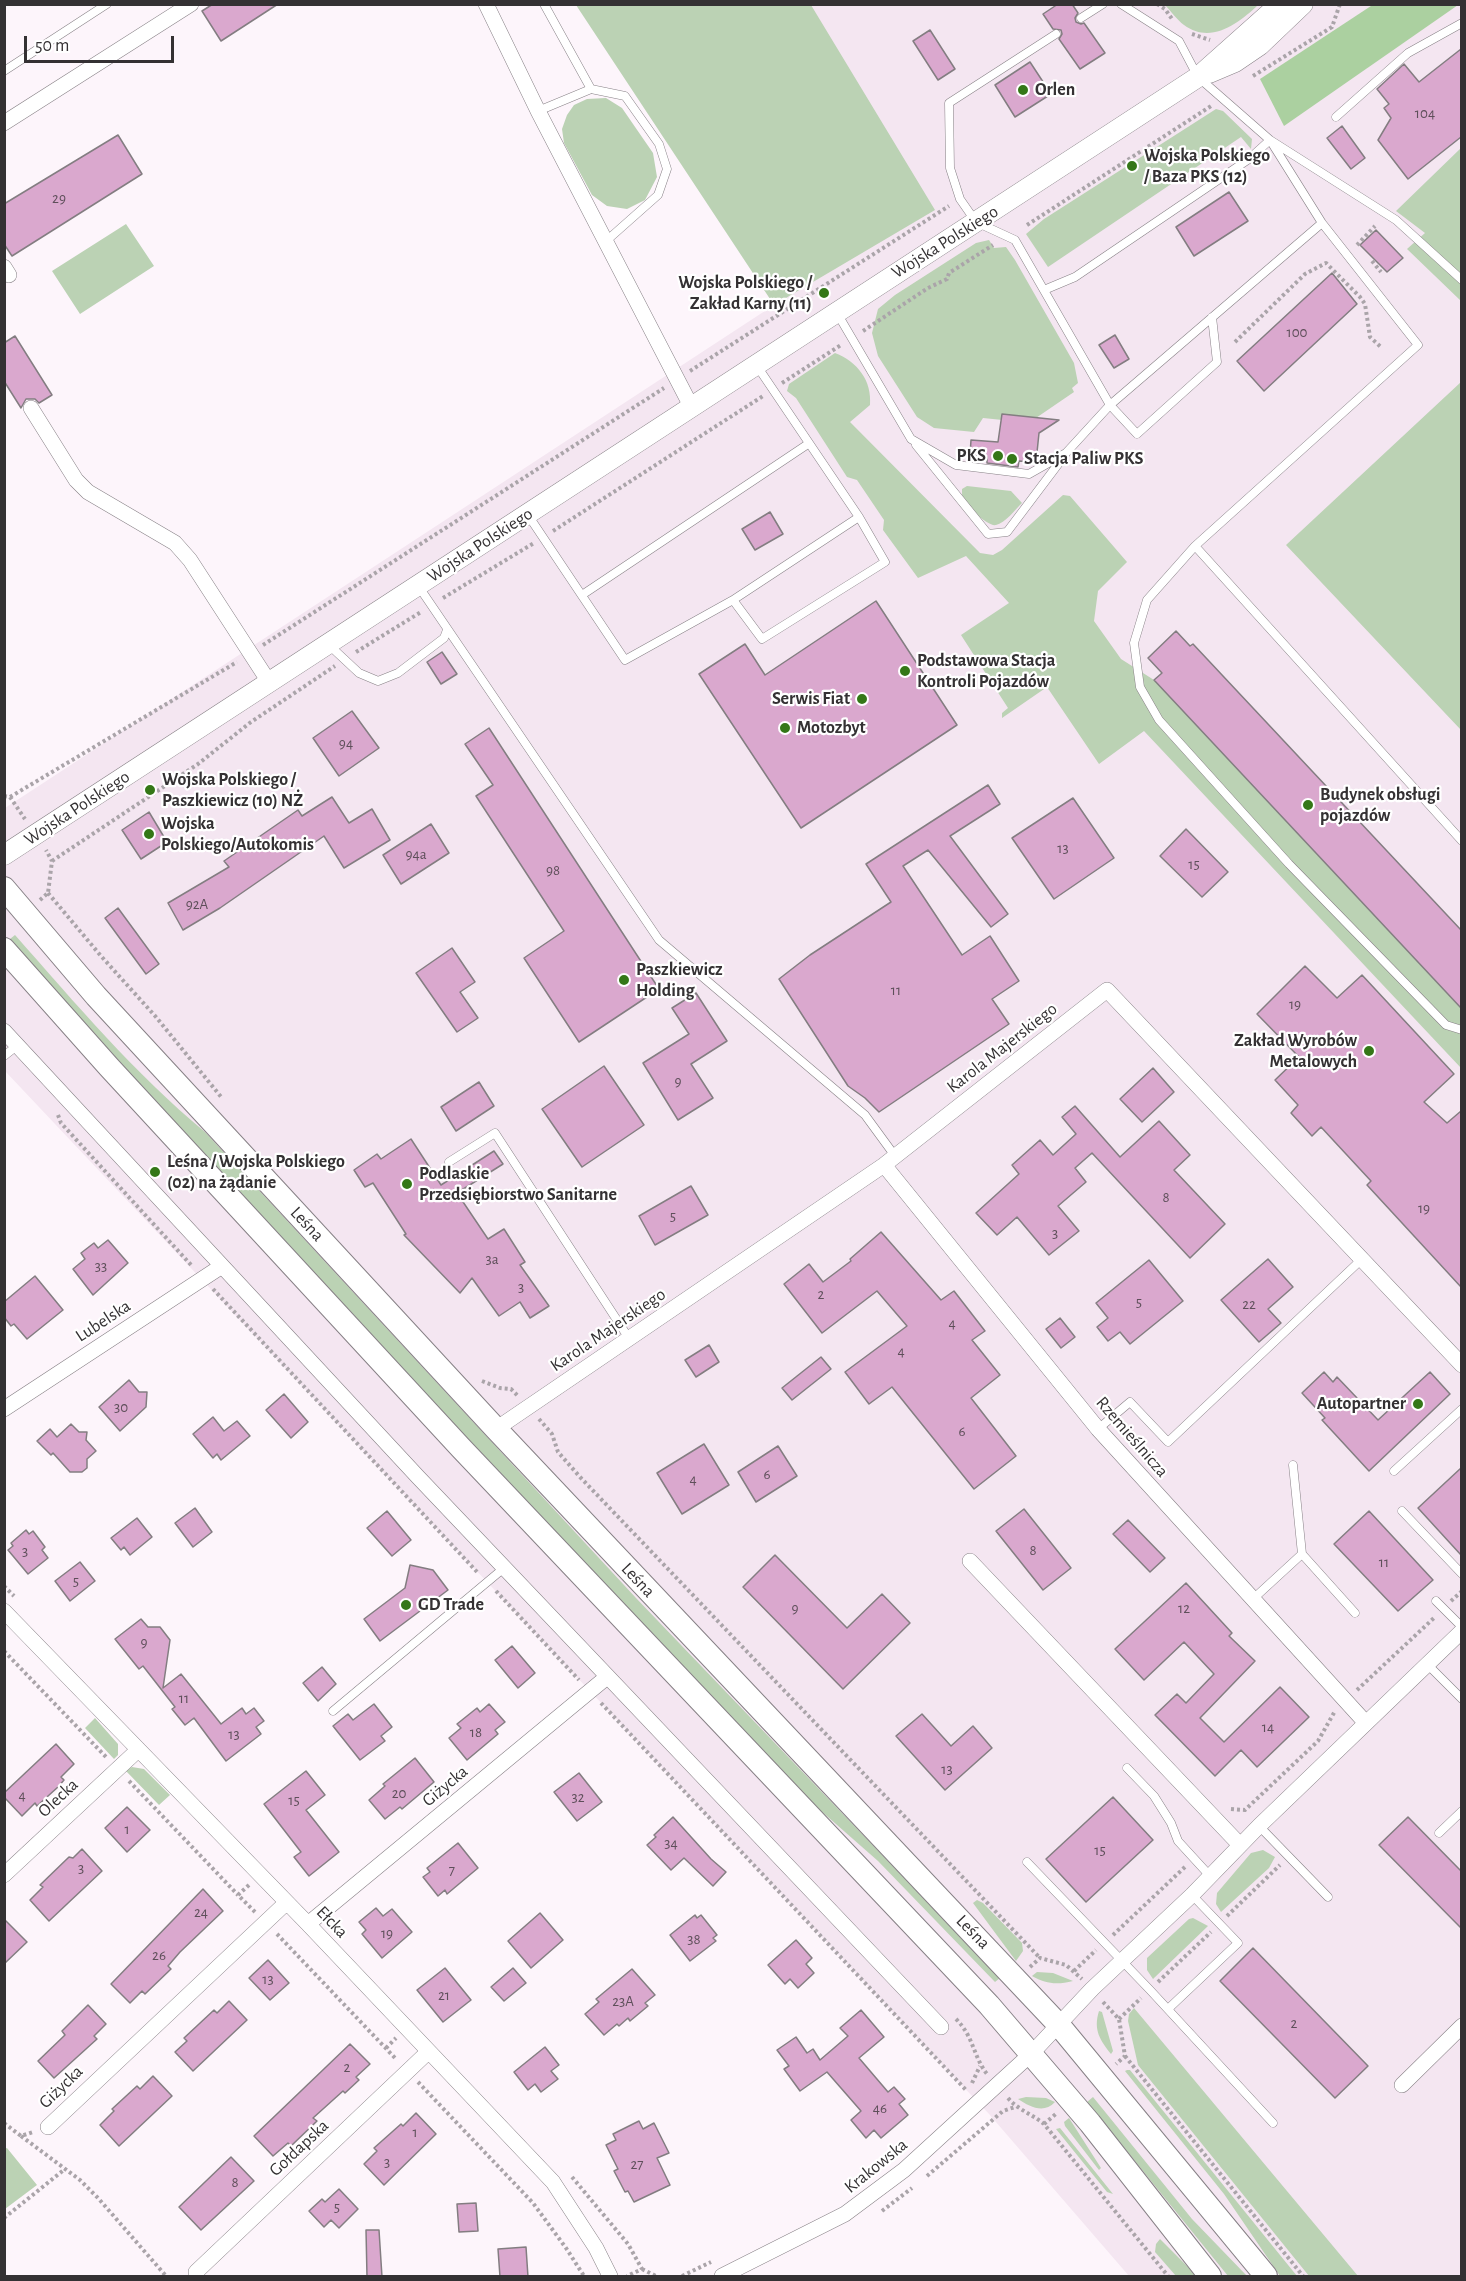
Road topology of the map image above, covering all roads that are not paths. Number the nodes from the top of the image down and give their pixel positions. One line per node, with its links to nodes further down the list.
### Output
1 (107, 4): 12 (lane)
2 (191, 4): 17 (street)
3 (544, 4): 14 (lane)
4 (1102, 4): 9 (lane)
5 (1121, 4): 13 (lane)
6 (1280, 4): 13 (street, Wojska Polskiego)
7 (1303, 4): 13 (street, Wojska Polskiego)
8 (487, 5): 15 (street)
9 (1081, 18)
10 (1461, 23): 16 (lane)
11 (1056, 34): 19 (lane)
12 (4, 71)
13 (1198, 77): 18 (lane); 19 (street, Wojska Polskiego)
14 (591, 89): 15 (lane); 21 (lane)
15 (538, 111): 21 (street)
16 (1336, 117)
17 (4, 123)
18 (1270, 140): 20 (lane); 22 (lane); 23 (lane)
19 (976, 222): 23 (lane); 24 (street, Wojska Polskiego)
20 (1322, 223): 25 (lane); 35 (lane)
21 (605, 242): 29 (street)
22 (1461, 280)
23 (1044, 290): 27 (lane)
24 (836, 312): 26 (street, Wojska Polskiego); 30 (lane)
25 (1212, 317): 27 (lane); 27 (lane)
26 (758, 366): 29 (street, Wojska Polskiego); 31 (lane)
27 (1110, 405): 32 (lane)
28 (31, 408): 41 (street)
29 (692, 408): 33 (street, Wojska Polskiego)
30 (911, 439): 32 (lane); 32 (lane)
31 (808, 444): 34 (lane); 37 (lane)
32 (1066, 453)
33 (528, 514): 36 (street, Wojska Polskiego); 37 (lane)
34 (859, 516): 38 (lane); 38 (lane)
35 (1195, 546): 42 (lane); 46 (lane)
36 (418, 585): 39 (lane); 40 (street, Wojska Polskiego)
37 (582, 595): 38 (lane)
38 (733, 600)
39 (447, 630): 40 (lane); 50 (lane)
40 (328, 644): 41 (street, Wojska Polskiego)
41 (269, 682): 43 (street, Wojska Polskiego)
42 (1461, 841)
43 (4, 855)
44 (4, 888): 58 (main road, Leśna)
45 (4, 949): 96 (main road)
46 (1461, 1030)
47 (4, 1031): 48 (street)
48 (18, 1045): 49 (lane); 53 (street)
49 (4, 1056)
50 (890, 1161): 52 (street, Karola Majerskiego); 54 (street, Karola Majerskiego); 59 (street, Rzemieślnicza)
51 (449, 1162): 54 (lane)
52 (1362, 1259): 55 (street, Karola Majerskiego); 59 (lane)
53 (222, 1266): 56 (street, Lubelska); 65 (street)
54 (630, 1340): 58 (street, Karola Majerskiego)
55 (1461, 1365)
56 (4, 1409)
57 (1461, 1409): 61 (lane)
58 (496, 1429): 92 (main road, Leśna)
59 (1098, 1429): 67 (street, Rzemieślnicza)
60 (1293, 1465): 63 (lane)
61 (1394, 1471)
62 (1402, 1511): 66 (lane)
63 (1302, 1554): 67 (lane); 69 (lane)
64 (970, 1561): 82 (street)
65 (504, 1568): 73 (street); 75 (lane)
66 (1461, 1574)
67 (1253, 1599): 76 (street, Rzemieślnicza)
68 (1436, 1600): 71 (lane)
69 (1356, 1613)
70 (6, 1616): 77 (street, Ełcka)
71 (1461, 1629): 72 (street, Krakowska)
72 (1427, 1665): 74 (lane); 76 (street, Krakowska)
73 (607, 1677): 89 (street, Giżycka); 94 (street)
74 (1461, 1699)
75 (333, 1711)
76 (1365, 1722): 80 (street, Krakowska)
77 (138, 1750): 84 (street, Olecka); 88 (street, Ełcka)
78 (1128, 1768): 85 (lane)
79 (1461, 1811): 81 (lane)
80 (1259, 1826): 82 (street, Krakowska); 87 (lane)
81 (1438, 1833)
82 (1240, 1845): 85 (street, Krakowska)
83 (1027, 1862): 90 (lane)
84 (4, 1875)
85 (1210, 1876): 86 (street, Krakowska)
86 (1192, 1895): 90 (street, Krakowska); 91 (lane)
87 (1328, 1898)
88 (286, 1903): 89 (street, Ełcka); 99 (street, Giżycka)
89 (309, 1924): 95 (street, Ełcka)
90 (1122, 1961): 91 (lane); 92 (street, Krakowska)
91 (1168, 2009): 98 (lane)
92 (1058, 2024): 96 (street, Krakowska); 104 (main road, Leśna)
93 (1461, 2026): 97 (street)
94 (941, 2027)
95 (428, 2052): 100 (street, Gołdapska); 101 (street, Ełcka)
96 (1032, 2053): 102 (street, Krakowska); 103 (main road)
97 (1402, 2085)
98 (1273, 2123)
99 (48, 2127)
100 (196, 2272)
101 (610, 2277)
102 (722, 2277)
103 (1210, 2277)
104 (1266, 2277)

